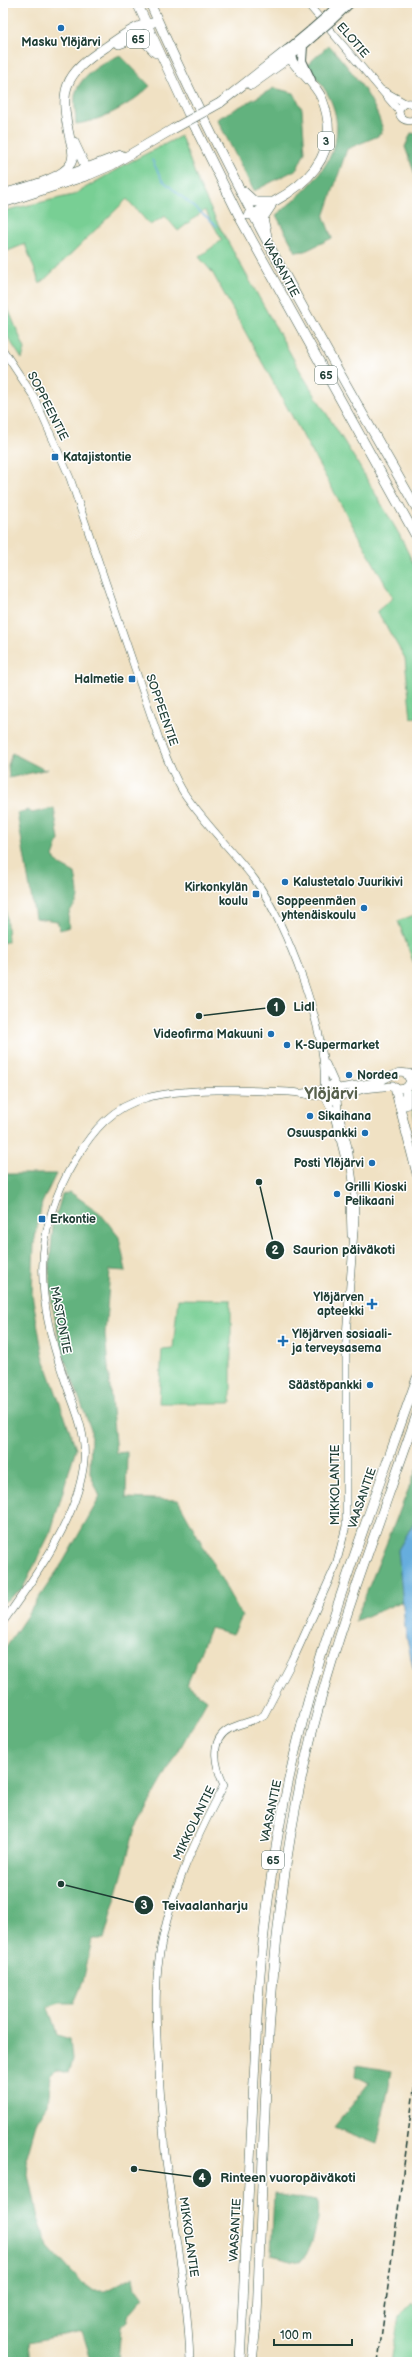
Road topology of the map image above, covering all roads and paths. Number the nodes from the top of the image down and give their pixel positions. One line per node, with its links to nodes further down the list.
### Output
1 (133, 3): 9 (highway)
2 (137, 3): 8 (highway, VAASANTIE)
3 (150, 3): 14 (highway, VAASANTIE)
4 (307, 3): 17 (main road, ELOTIE)
5 (341, 3): 7 (main road)
6 (350, 3): 7 (main road)
7 (330, 17): 10 (main road, bridge)
8 (147, 24): 9 (highway); 14 (highway); 15 (highway, VAASANTIE)
9 (138, 28): 12 (highway)
10 (313, 33): 11 (main road); 13 (main road)
11 (303, 46): 13 (main road); 16 (main road)
12 (99, 52): 15 (highway, 65); 22 (highway)
13 (288, 54): 16 (highway, 3); 23 (highway, bridge)
14 (176, 59): 24 (highway, VAASANTIE)
15 (166, 67): 28 (highway, VAASANTIE / 65)
16 (312, 81): 26 (highway, 3)
17 (382, 90): 18 (main road, ELOTIE); 20 (main road, ELOTIE)
18 (405, 103): 19 (main road, ELOTIE); 20 (main road)
19 (417, 109)
20 (399, 111): 21 (main road, ELOTIE)
21 (416, 118)
22 (68, 130): 23 (highway); 25 (highway)
23 (88, 172): 25 (highway); 27 (highway)
24 (237, 187): 26 (highway); 29 (highway, VAASANTIE / 65)
25 (3, 194)
26 (274, 202): 29 (highway); 30 (highway, 65)
27 (3, 203)
28 (237, 212): 29 (highway); 33 (highway, VAASANTIE / 65)
29 (252, 215): 30 (highway, VAASANTIE / 65)
30 (271, 251): 32 (highway, VAASANTIE / 65)
31 (3, 350): 34 (main road, SOPPEENTIE)
32 (417, 509)
33 (417, 538)
34 (324, 1062): 39 (main road, SOPPEENTIE); 42 (main road, SOPPEENTIE)
35 (406, 1074): 36 (main road); 37 (main road); 41 (main road)
36 (417, 1074)
37 (393, 1076): 39 (main road); 40 (main road)
38 (417, 1082): 41 (main road)
39 (337, 1086): 42 (main road); 43 (main road, MIKKOLANTIE)
40 (394, 1087): 41 (main road); 43 (main road); 45 (highway)
41 (407, 1087): 44 (highway)
42 (324, 1093): 43 (main road); 46 (main road, MIKKOLANTIE); 49 (main road, MASTONTIE)
43 (338, 1098): 46 (main road, MIKKOLANTIE)
44 (417, 1158)
45 (417, 1174)
46 (352, 1241): 50 (main road, MIKKOLANTIE)
47 (417, 1378): 51 (highway, VAASANTIE / 65)
48 (417, 1414): 52 (highway, VAASANTIE / 65)
49 (3, 1622)
50 (190, 2362)
51 (240, 2362)
52 (252, 2362)

